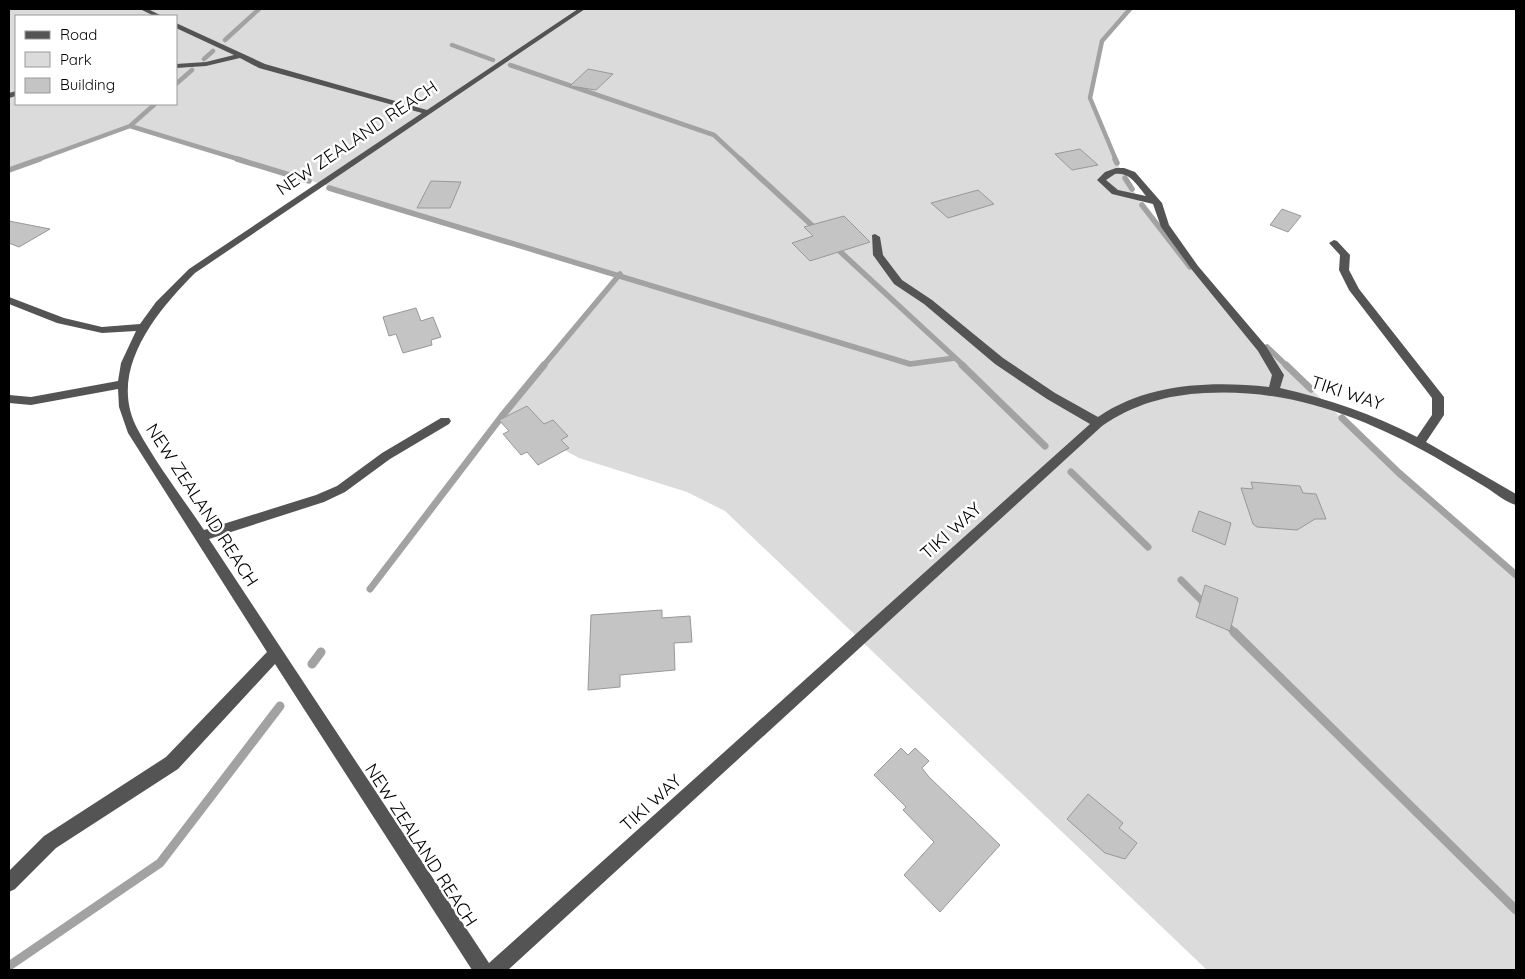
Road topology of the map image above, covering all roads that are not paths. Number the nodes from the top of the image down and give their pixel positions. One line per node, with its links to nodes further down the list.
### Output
1 (582, 9): 5 (street, NEW ZEALAND REACH)
2 (178, 25): 3 (street)
3 (240, 56): 4 (street); 5 (street)
4 (178, 66)
5 (427, 112): 10 (street, NEW ZEALAND REACH)
6 (1154, 200): 6 (street); 12 (street)
7 (875, 237): 15 (street)
8 (1334, 244): 16 (street)
9 (9, 300): 10 (street)
10 (141, 328): 11 (street, NEW ZEALAND REACH)
11 (122, 384): 13 (street); 18 (street, NEW ZEALAND REACH)
12 (1273, 392): 15 (street, TIKI WAY); 16 (street, TIKI WAY)
13 (9, 399)
14 (445, 421): 18 (street)
15 (1098, 423): 22 (street, TIKI WAY)
16 (1420, 442): 17 (street, TIKI WAY)
17 (1516, 500)
18 (201, 536): 19 (street, NEW ZEALAND REACH)
19 (276, 652): 20 (street); 21 (street, NEW ZEALAND REACH)
20 (9, 883)
21 (483, 970)
22 (495, 970)

